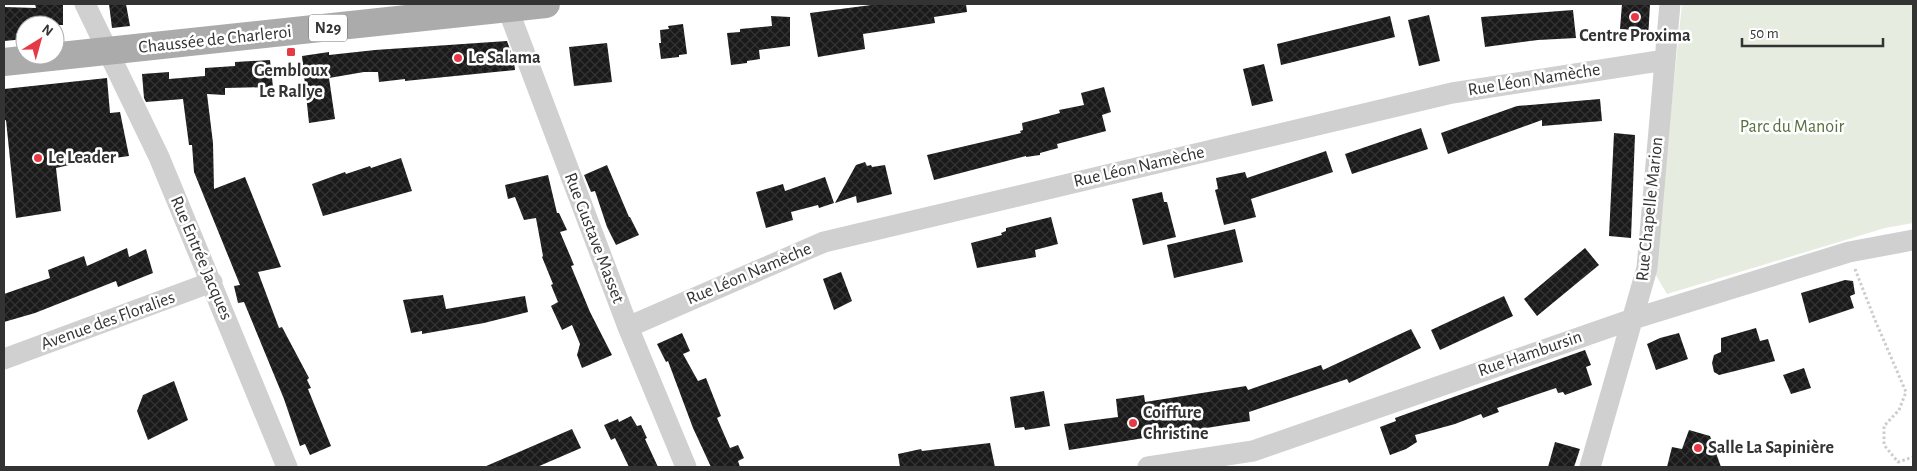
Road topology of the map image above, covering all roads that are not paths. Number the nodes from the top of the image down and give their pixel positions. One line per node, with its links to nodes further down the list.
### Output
1 (85, 4): 5 (street, Rue Entrée Jacques)
2 (546, 4): 4 (main road, Chaussée de Charleroi / N29)
3 (1670, 4): 6 (street, Rue Chapelle Marion)
4 (507, 5): 5 (main road, Chaussée de Charleroi / N29); 11 (street, Rue Gustave Masset)
5 (109, 51): 7 (main road, Chaussée de Charleroi / N29); 9 (street, Rue Entrée Jacques)
6 (1665, 60): 10 (street, Rue Chapelle Marion); 11 (street, Rue Léon Namèche)
7 (4, 62)
8 (1913, 240): 10 (street, Rue Hambursin)
9 (212, 282): 12 (street, Avenue des Floralies); 14 (street, Rue Entrée Jacques)
10 (1633, 319): 13 (street, Rue Hambursin); 17 (street, Rue Chapelle Marion)
11 (628, 327): 15 (street, Rue Gustave Masset)
12 (4, 359)
13 (1255, 459): 16 (street, Rue Hambursin)
14 (287, 467)
15 (686, 467)
16 (1148, 467)
17 (1590, 467)

